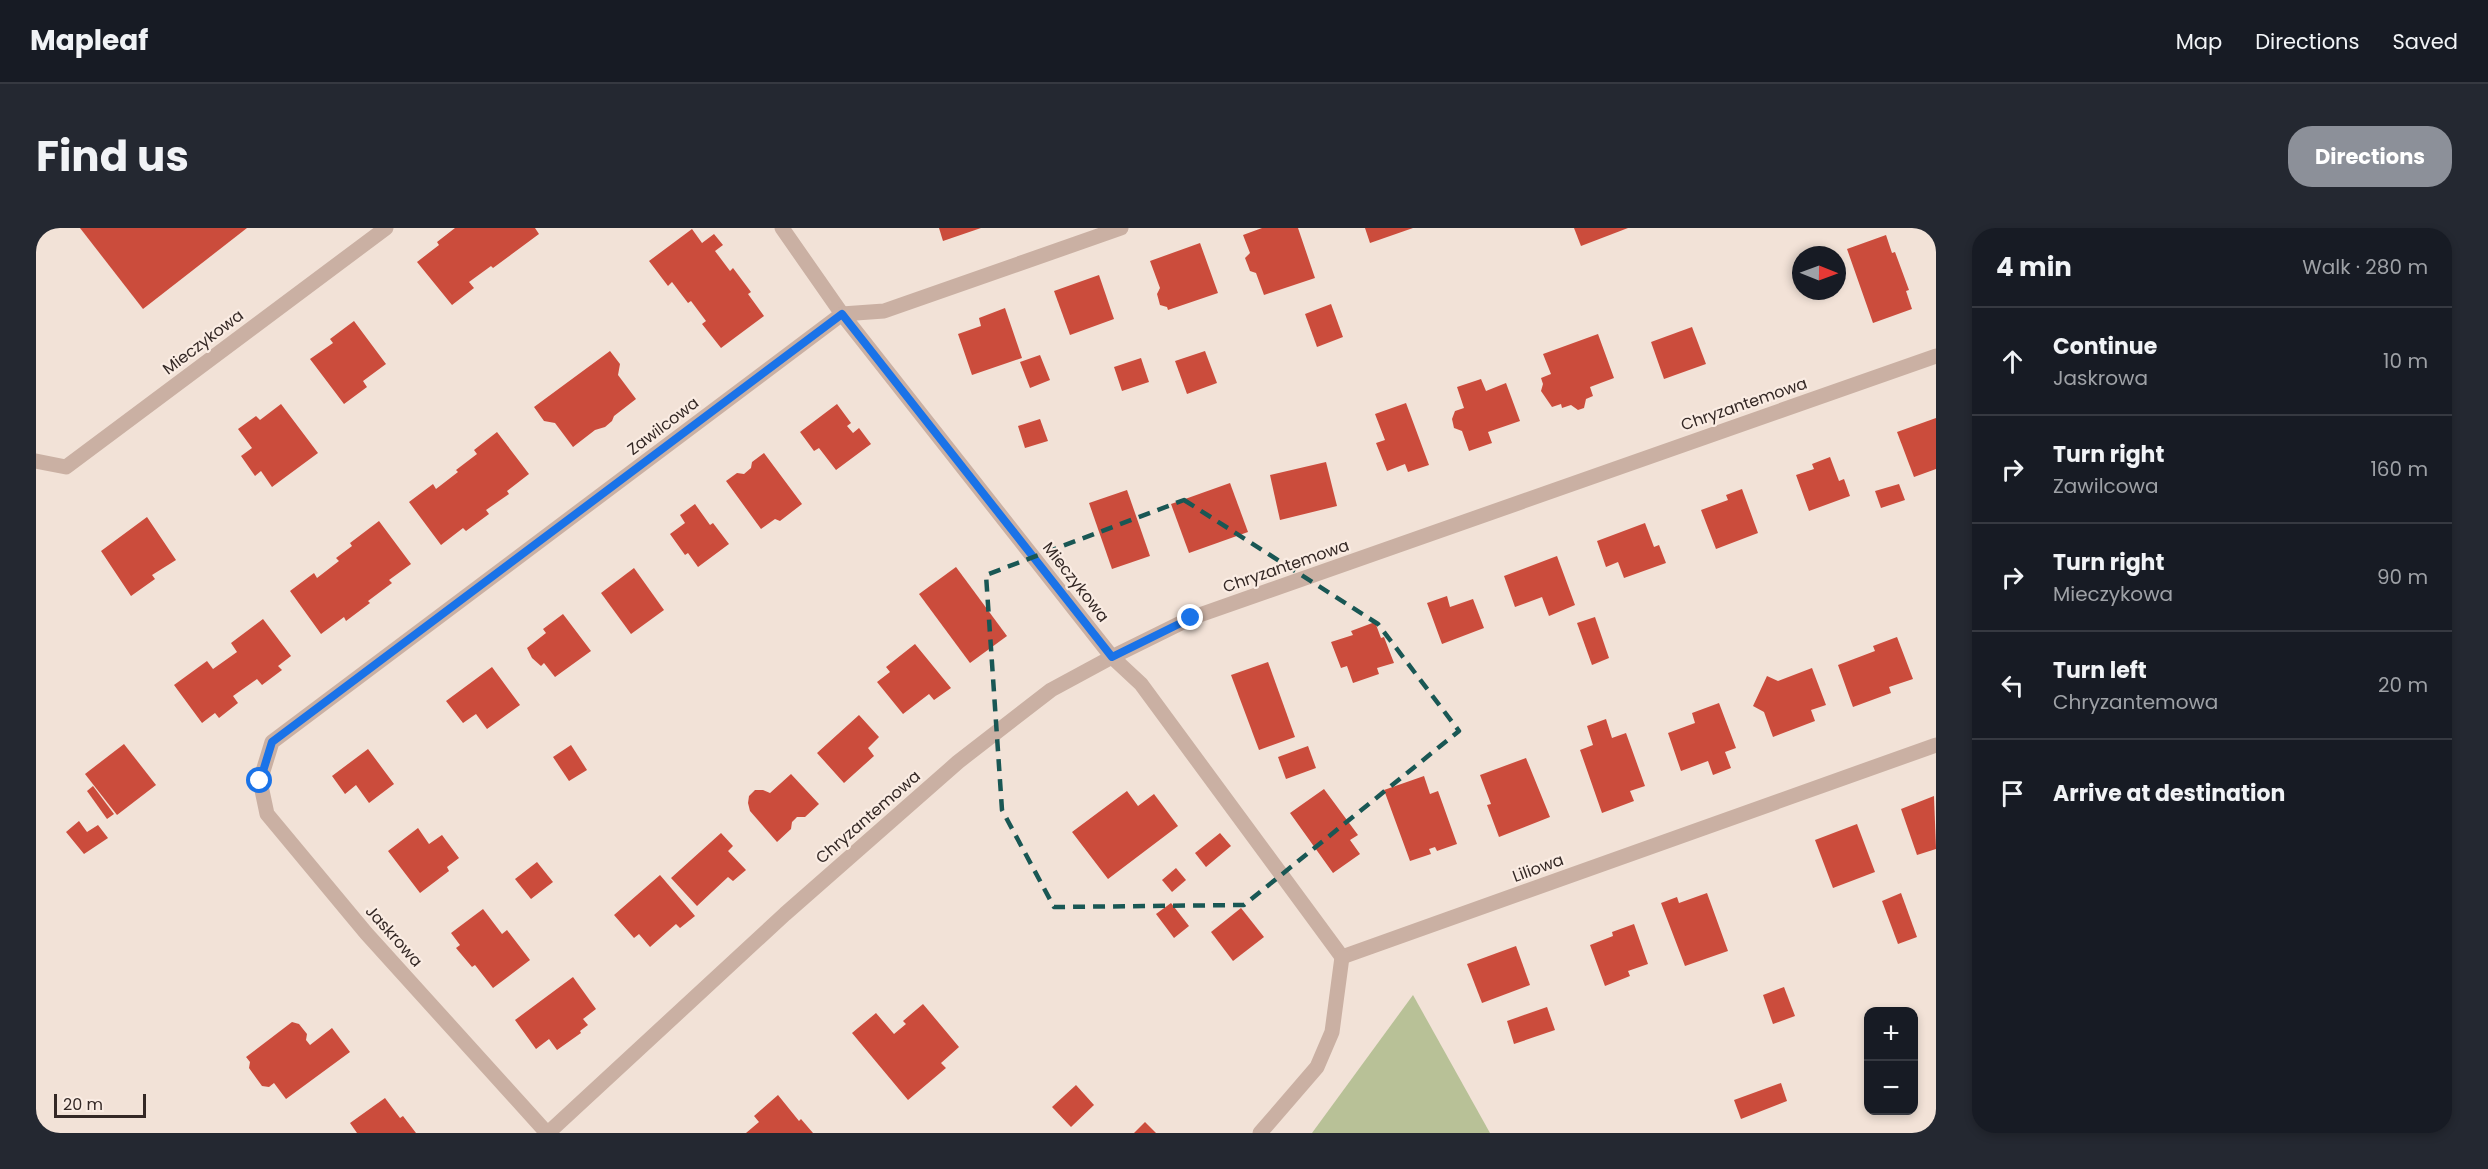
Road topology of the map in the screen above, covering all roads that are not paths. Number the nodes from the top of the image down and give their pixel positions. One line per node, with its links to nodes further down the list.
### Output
1 (386, 228): 6 (street, Mieczykowa)
2 (782, 228): 4 (street, Mieczykowa)
3 (1121, 228): 4 (street)
4 (842, 314): 7 (street, Mieczykowa); 8 (street, Zawilcowa)
5 (1936, 356): 7 (street, Chryzantemowa)
6 (36, 461)
7 (1112, 657): 10 (street, Mieczykowa); 11 (street, Chryzantemowa)
8 (272, 742): 11 (street, Jaskrowa)
9 (1936, 745): 10 (street, Liliowa)
10 (1342, 957): 12 (street)
11 (548, 1133)
12 (1260, 1133)

